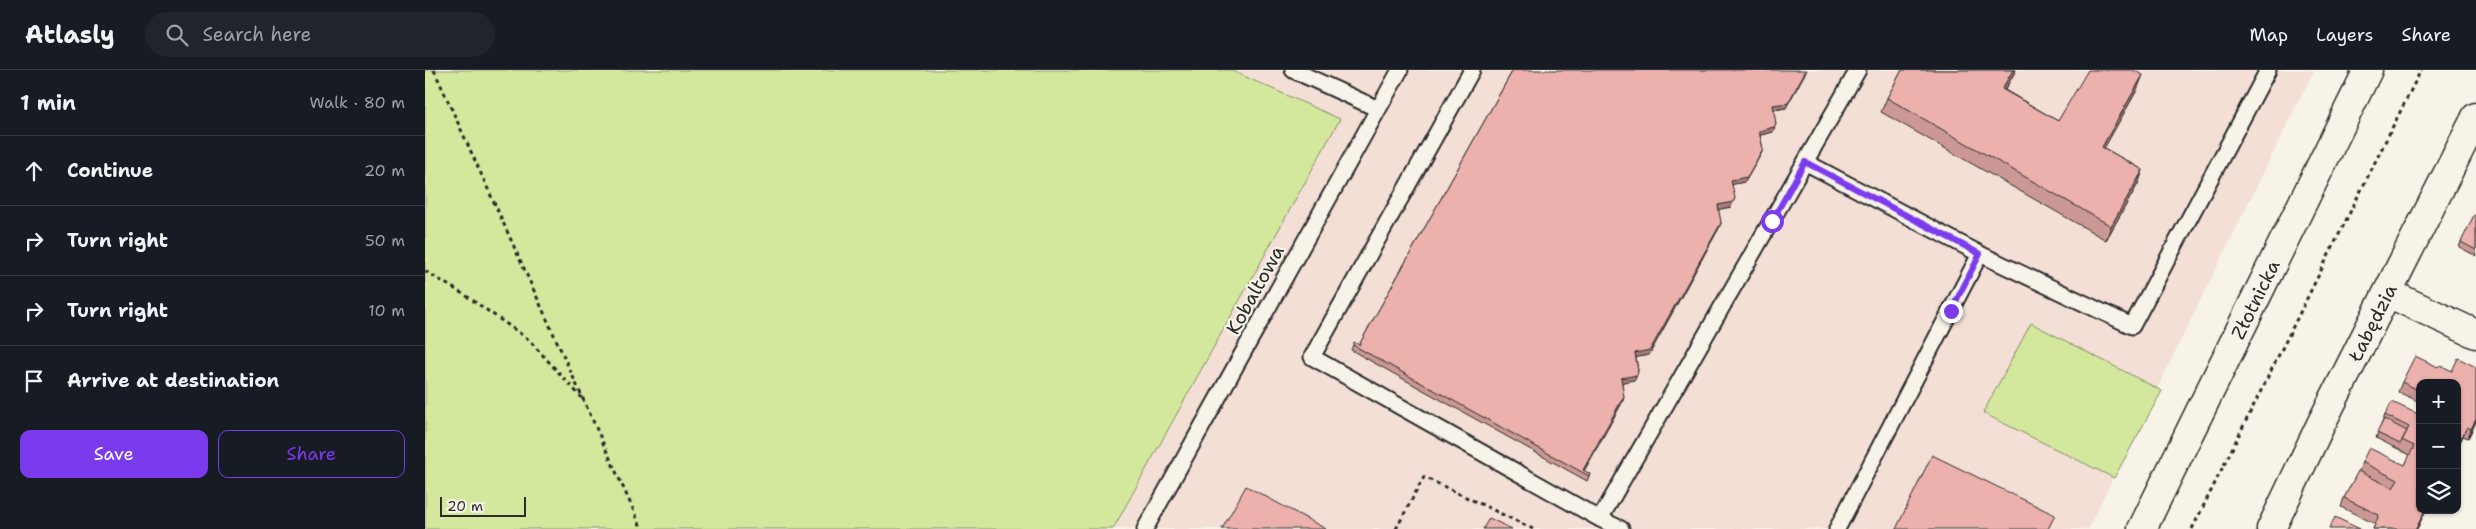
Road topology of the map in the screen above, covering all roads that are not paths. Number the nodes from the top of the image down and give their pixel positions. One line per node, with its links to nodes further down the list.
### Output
1 (1293, 70): 7 (lane)
2 (1400, 70): 7 (lane, Kobaltowa)
3 (1472, 70): 13 (lane)
4 (1858, 70): 9 (lane)
5 (2268, 70): 10 (lane)
6 (2369, 70): 17 (street, Złotnicka)
7 (1378, 109): 14 (lane, Kobaltowa)
8 (2476, 116): 11 (street, Łabędzia)
9 (1805, 162): 10 (lane); 13 (lane)
10 (1980, 254): 16 (lane)
11 (2387, 293): 12 (street); 18 (street, Łabędzia)
12 (2476, 334)
13 (1600, 519): 15 (lane)
14 (1145, 529)
15 (1621, 529)
16 (1837, 529)
17 (2142, 529)
18 (2271, 529)

